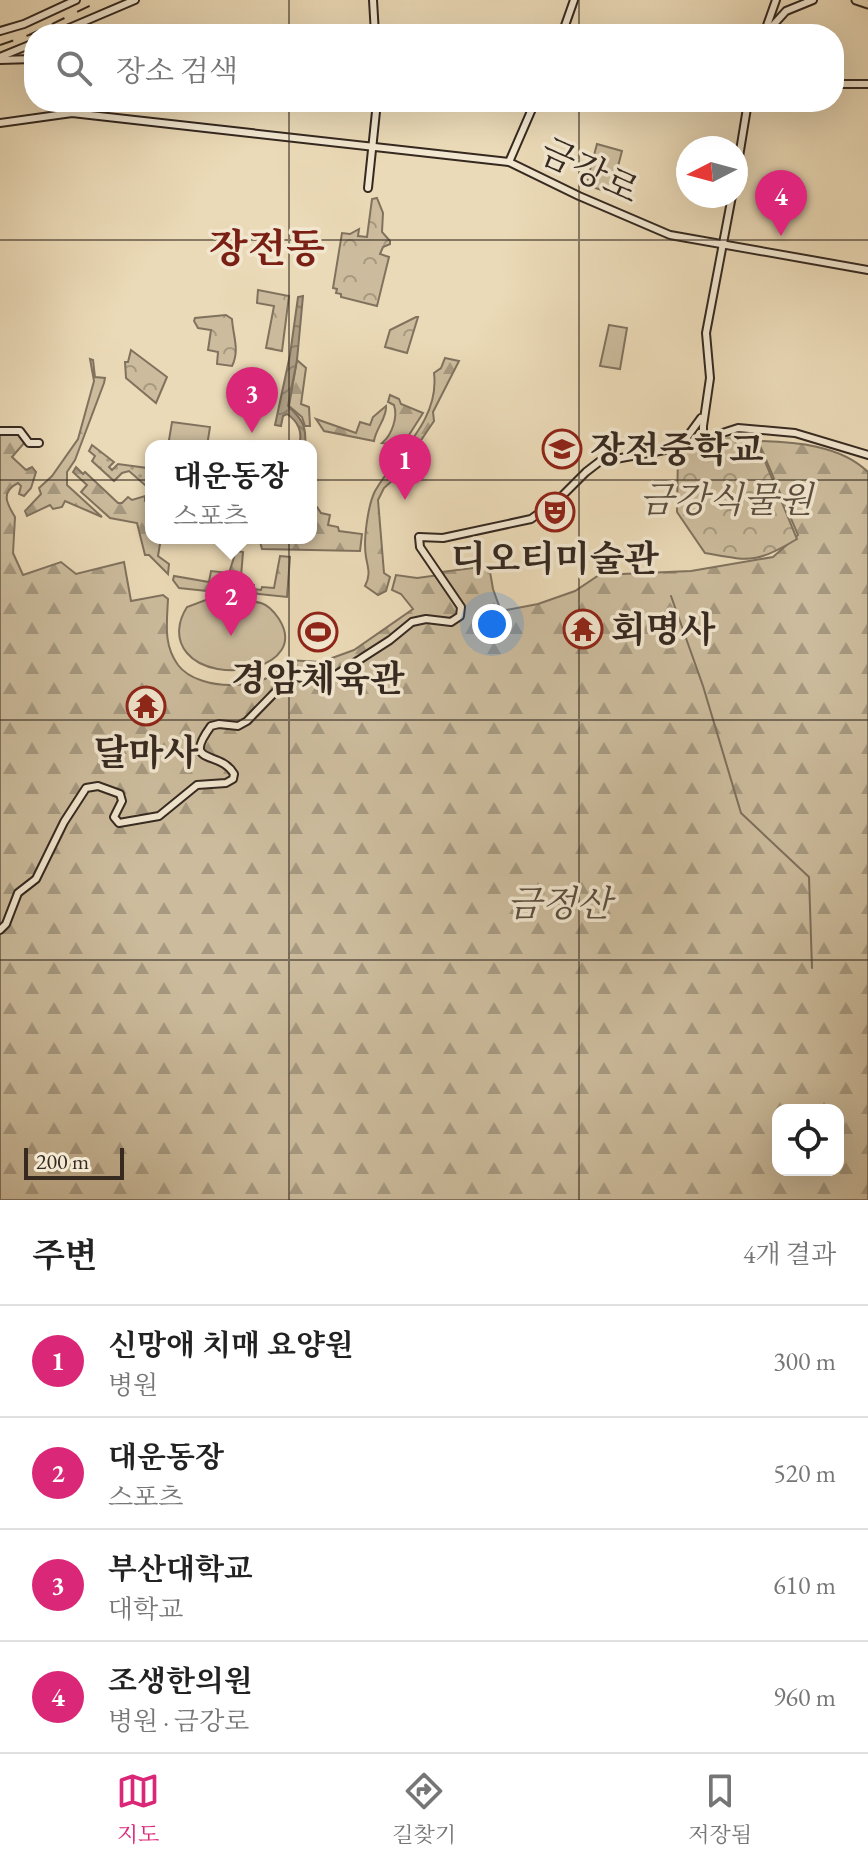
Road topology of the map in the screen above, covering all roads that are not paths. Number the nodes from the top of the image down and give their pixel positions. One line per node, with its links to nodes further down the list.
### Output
1 (76, 0): 14 (main road)
2 (135, 0): 9 (main road)
3 (373, 0): 10 (main road)
4 (574, 0): 11 (main road)
5 (776, 0): 12 (main road)
6 (813, 0): 13 (main road)
7 (856, 0): 8 (main road)
8 (868, 4)
9 (79, 24)
10 (374, 24)
11 (566, 24)
12 (768, 24)
13 (774, 24)
14 (0, 31)
15 (24, 48): 16 (main road)
16 (0, 59): 17 (main road)
17 (24, 59)
18 (844, 84): 19 (main road)
19 (868, 84)
20 (376, 112): 25 (main road)
21 (531, 112): 26 (main road)
22 (746, 112): 24 (main road)
23 (0, 123): 25 (main road, 금강로)
24 (742, 136)
25 (372, 147): 26 (main road, 금강로); 27 (main road)
26 (509, 162): 29 (main road, 금강로)
27 (368, 188)
28 (730, 208): 29 (main road)
29 (722, 244): 30 (main road, 금강로); 31 (main road)
30 (868, 270)
31 (705, 411): 33 (main road); 35 (main road)
32 (0, 431): 34 (main road)
33 (703, 438): 35 (main road); 36 (main road)
34 (39, 443)
35 (680, 446): 37 (main road)
36 (868, 455)
37 (0, 930)

